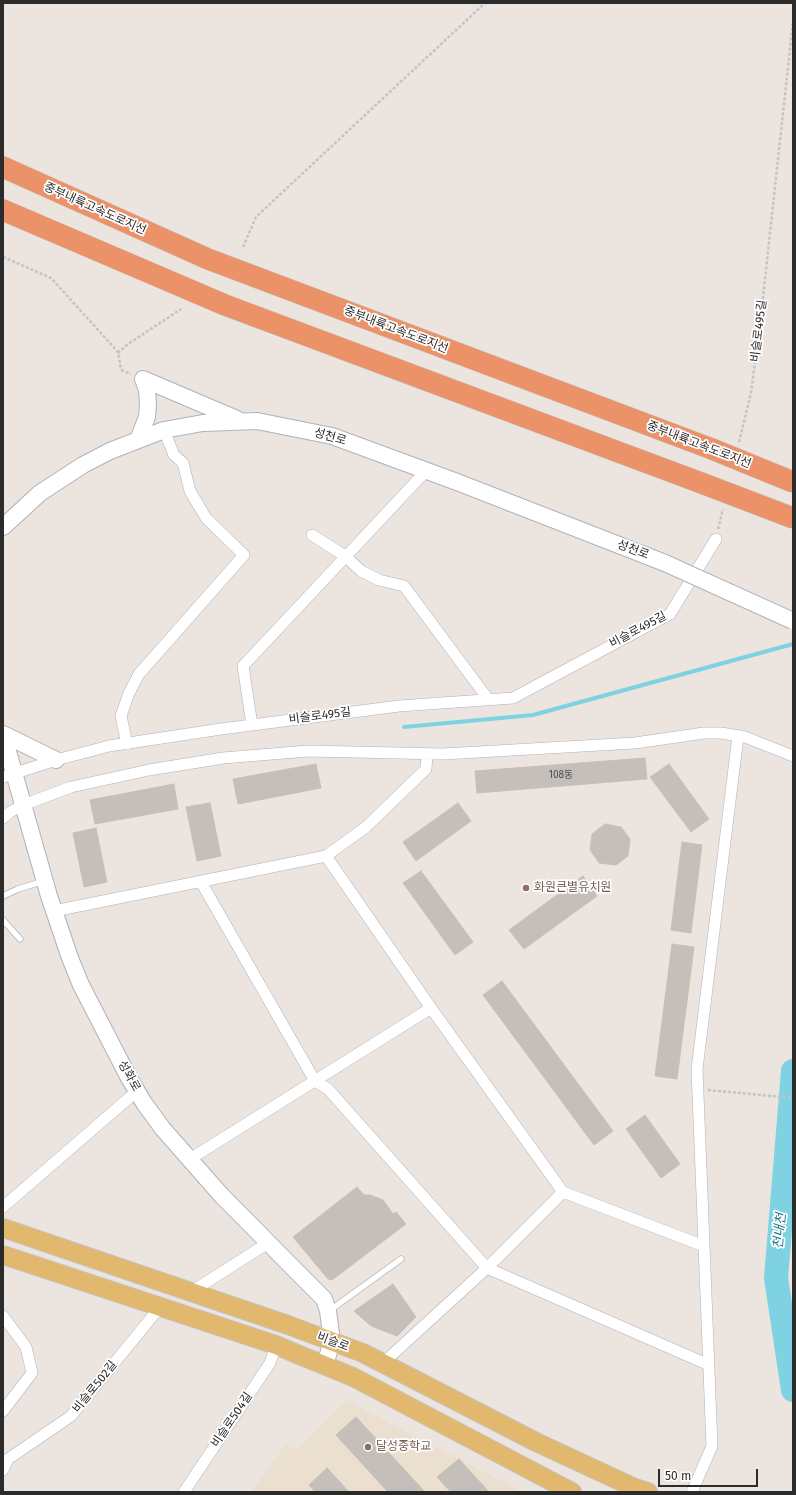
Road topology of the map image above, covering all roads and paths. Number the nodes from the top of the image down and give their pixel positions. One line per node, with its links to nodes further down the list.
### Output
1 (485, 3): 5 (path)
2 (793, 21): 13 (path, 비슬로495길)
3 (3, 167): 15 (highway, 중부내륙고속도로지선, bridge)
4 (3, 210): 17 (highway, bridge)
5 (243, 247)
6 (3, 257): 8 (path)
7 (182, 309): 8 (path)
8 (118, 352): 9 (path)
9 (143, 379): 10 (main road); 12 (main road)
10 (239, 420): 11 (main road, 성천로); 14 (main road, 성천로)
11 (164, 430): 12 (main road, 성천로); 27 (street)
12 (138, 440): 18 (main road, 성천로)
13 (737, 449)
14 (426, 471): 21 (street); 22 (main road, 성천로, bridge)
15 (793, 482)
16 (724, 502): 20 (path)
17 (793, 518)
18 (3, 527)
19 (312, 535): 21 (street)
20 (716, 539): 23 (street, 비슬로495길)
21 (345, 556): 23 (street); 24 (street)
22 (793, 620)
23 (488, 699): 24 (street, 비슬로495길)
24 (252, 725): 27 (street, 비슬로495길)
25 (3, 734): 30 (main road); 31 (main road, 성화로)
26 (741, 737): 28 (street); 29 (street); 51 (street)
27 (126, 744): 30 (street, 비슬로495길)
28 (426, 754): 32 (street); 34 (street)
29 (793, 756)
30 (56, 760): 31 (street, 비슬로495길)
31 (8, 775): 32 (main road, 성화로)
32 (23, 805): 33 (street); 35 (main road, 성화로)
33 (3, 818)
34 (326, 856): 36 (street); 41 (street)
35 (45, 881): 37 (lane); 38 (main road, 성화로)
36 (201, 882): 38 (street); 42 (street)
37 (3, 896)
38 (54, 911): 44 (main road, 성화로)
39 (3, 920): 40 (lane)
40 (20, 939)
41 (431, 1008): 42 (street); 47 (street)
42 (315, 1081): 46 (street); 54 (street)
43 (705, 1090): 45 (path)
44 (137, 1091): 46 (main road, 성화로); 48 (street)
45 (793, 1098)
46 (190, 1159): 50 (main road, 성화로)
47 (563, 1192): 51 (street); 54 (street)
48 (3, 1206)
49 (3, 1228): 55 (main road, 비슬로)
50 (268, 1243): 55 (street); 57 (main road, 성화로)
51 (704, 1246): 65 (street)
52 (3, 1256): 56 (main road, 비슬로)
53 (401, 1259): 57 (lane)
54 (487, 1268): 63 (street); 65 (street)
55 (191, 1292): 58 (main road, 비슬로)
56 (160, 1307): 60 (main road, 비슬로); 69 (street, 비슬로502길)
57 (328, 1311): 61 (main road, 성화로)
58 (250, 1312): 60 (main road); 61 (main road, 비슬로)
59 (3, 1316): 68 (street)
60 (243, 1335): 62 (main road, 비슬로)
61 (332, 1341): 63 (main road, 비슬로); 64 (main road, 성화로)
62 (276, 1345): 64 (main road, 비슬로); 71 (street, 비슬로504길)
63 (383, 1363): 66 (main road, 비슬로)
64 (325, 1365): 67 (main road, 비슬로)
65 (709, 1366): 74 (street)
66 (427, 1386): 67 (main road); 73 (main road, 비슬로)
67 (382, 1393): 72 (main road, 비슬로)
68 (3, 1411)
69 (6, 1458): 70 (street, 비슬로502길)
70 (3, 1470)
71 (184, 1492)
72 (572, 1492)
73 (648, 1492)
74 (692, 1492)

